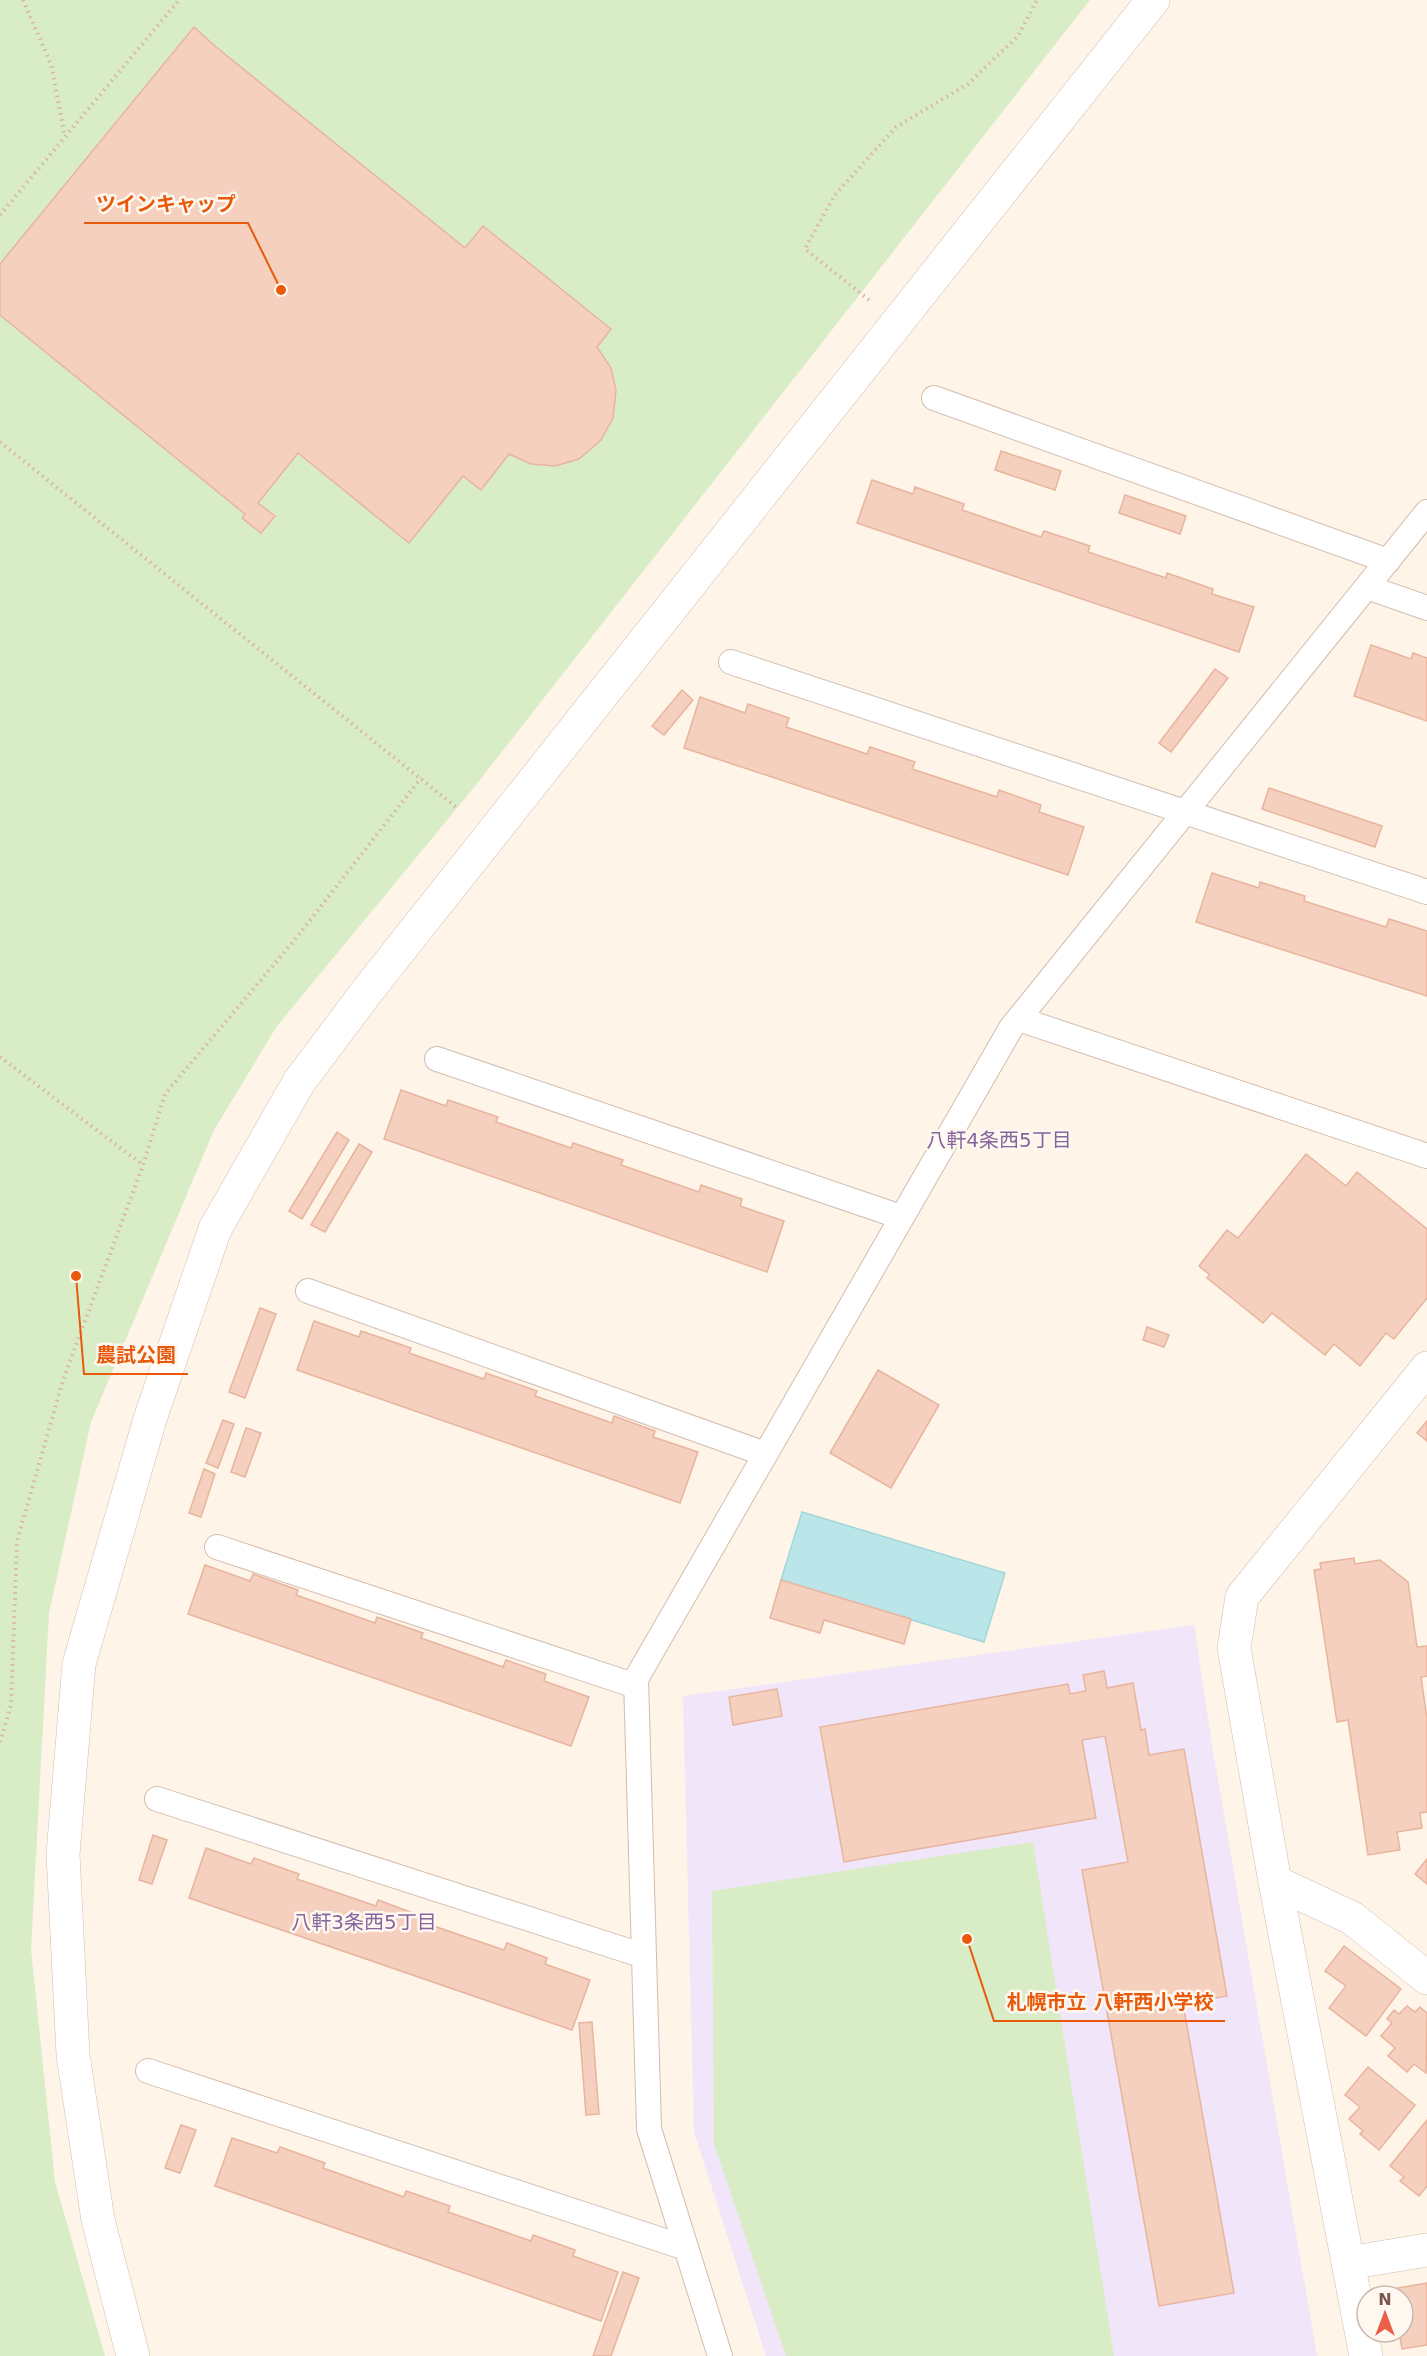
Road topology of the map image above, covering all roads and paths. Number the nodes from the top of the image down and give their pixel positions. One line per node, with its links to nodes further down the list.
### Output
1 (23, 0): 5 (path)
2 (179, 0): 5 (path)
3 (1037, 0): 7 (path)
4 (1153, 0): 39 (street)
5 (65, 137): 6 (path)
6 (0, 215)
7 (871, 302)
8 (934, 398): 11 (lane)
9 (0, 442): 15 (path)
10 (1427, 512): 11 (lane)
11 (1388, 561): 12 (lane)
12 (1367, 587): 13 (lane); 17 (lane)
13 (1427, 608)
14 (731, 662): 17 (lane)
15 (421, 778): 16 (path); 23 (path)
16 (458, 808)
17 (1185, 812): 18 (lane); 19 (lane)
18 (1427, 892)
19 (1019, 1019): 22 (lane); 24 (lane)
20 (0, 1057): 23 (path)
21 (437, 1059): 24 (lane)
22 (1427, 1156)
23 (143, 1165): 30 (path)
24 (900, 1217): 27 (lane)
25 (308, 1291): 27 (lane)
26 (1427, 1368): 32 (street)
27 (765, 1454): 29 (lane)
28 (217, 1547): 29 (lane)
29 (636, 1686): 33 (lane)
30 (0, 1742)
31 (157, 1799): 33 (lane)
32 (1275, 1882): 34 (street); 38 (street)
33 (644, 1956): 36 (lane)
34 (1427, 1978)
35 (148, 2071): 36 (lane)
36 (686, 2248): 40 (lane)
37 (1427, 2250): 38 (street)
38 (1348, 2263): 41 (street)
39 (133, 2356)
40 (720, 2356)
41 (1366, 2356)

